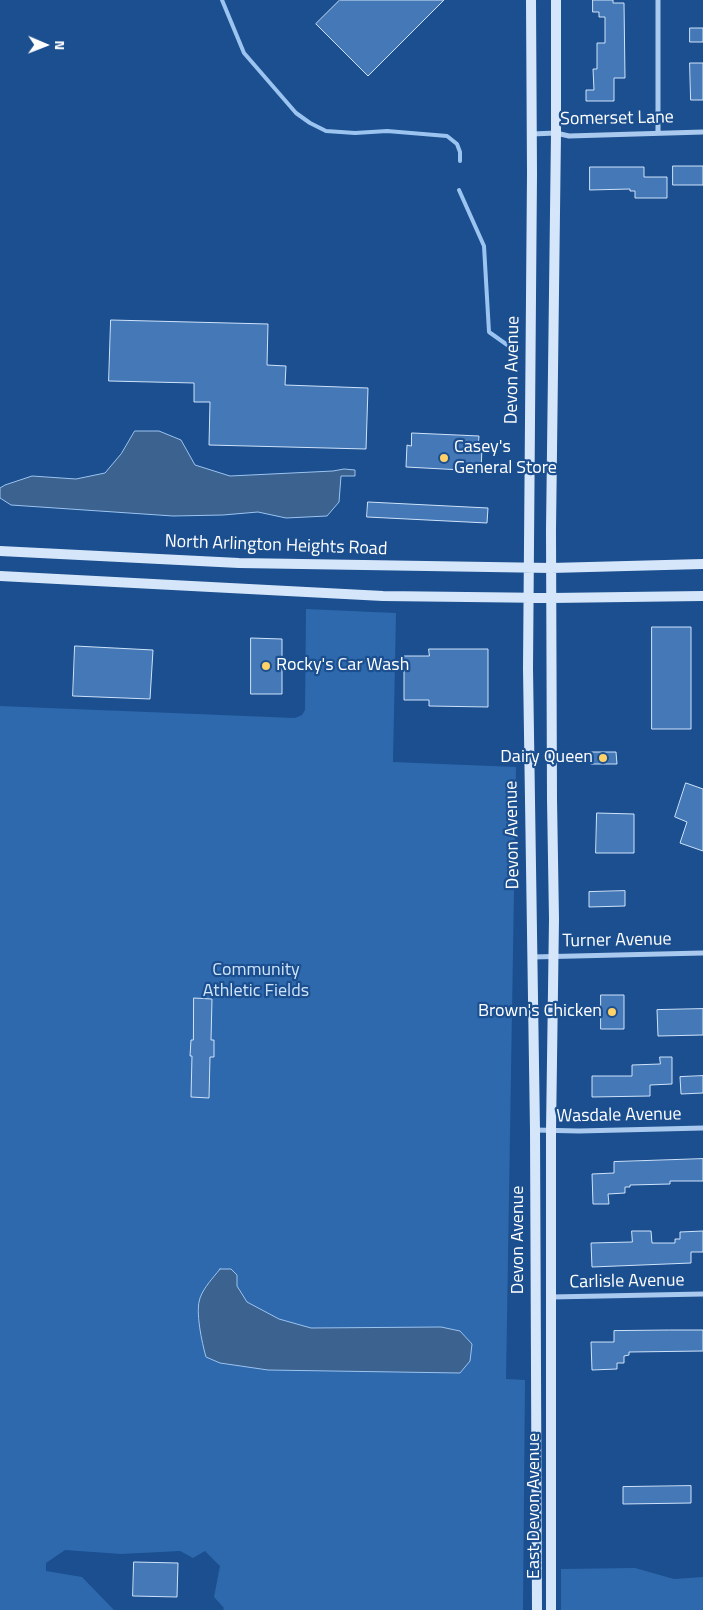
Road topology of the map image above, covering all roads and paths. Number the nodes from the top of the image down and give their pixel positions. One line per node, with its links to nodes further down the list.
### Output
1 (531, 0): 6 (main road, Devon Avenue)
2 (556, 0): 7 (main road, Devon Avenue)
3 (658, 0): 5 (street)
4 (703, 132): 5 (street, Somerset Lane)
5 (658, 133): 7 (street, Somerset Lane)
6 (532, 134): 7 (street, Somerset Lane); 10 (main road, Devon Avenue)
7 (556, 134): 11 (main road, Devon Avenue)
8 (0, 551): 10 (main road, North Arlington Heights Road)
9 (703, 564): 11 (main road, North Arlington Heights Road)
10 (528, 567): 11 (main road, North Arlington Heights Road); 14 (main road, Devon Avenue)
11 (551, 568): 15 (main road, Devon Avenue)
12 (0, 576): 14 (main road)
13 (703, 596): 15 (main road)
14 (528, 598): 15 (main road); 18 (main road, Devon Avenue)
15 (551, 598): 17 (main road, Devon Avenue)
16 (703, 953): 17 (street, Turner Avenue)
17 (554, 956): 18 (street, Turner Avenue); 21 (main road, Devon Avenue)
18 (532, 957): 20 (main road, Devon Avenue)
19 (703, 1128): 21 (street, Wasdale Avenue)
20 (535, 1130): 21 (street, Wasdale Avenue); 25 (main road, Devon Avenue)
21 (551, 1131): 23 (main road, Devon Avenue)
22 (703, 1294): 23 (street, Carlisle Avenue)
23 (552, 1297): 24 (main road, Devon Avenue)
24 (550, 1401): 26 (main road, East Devon Avenue)
25 (537, 1610)
26 (551, 1610)

